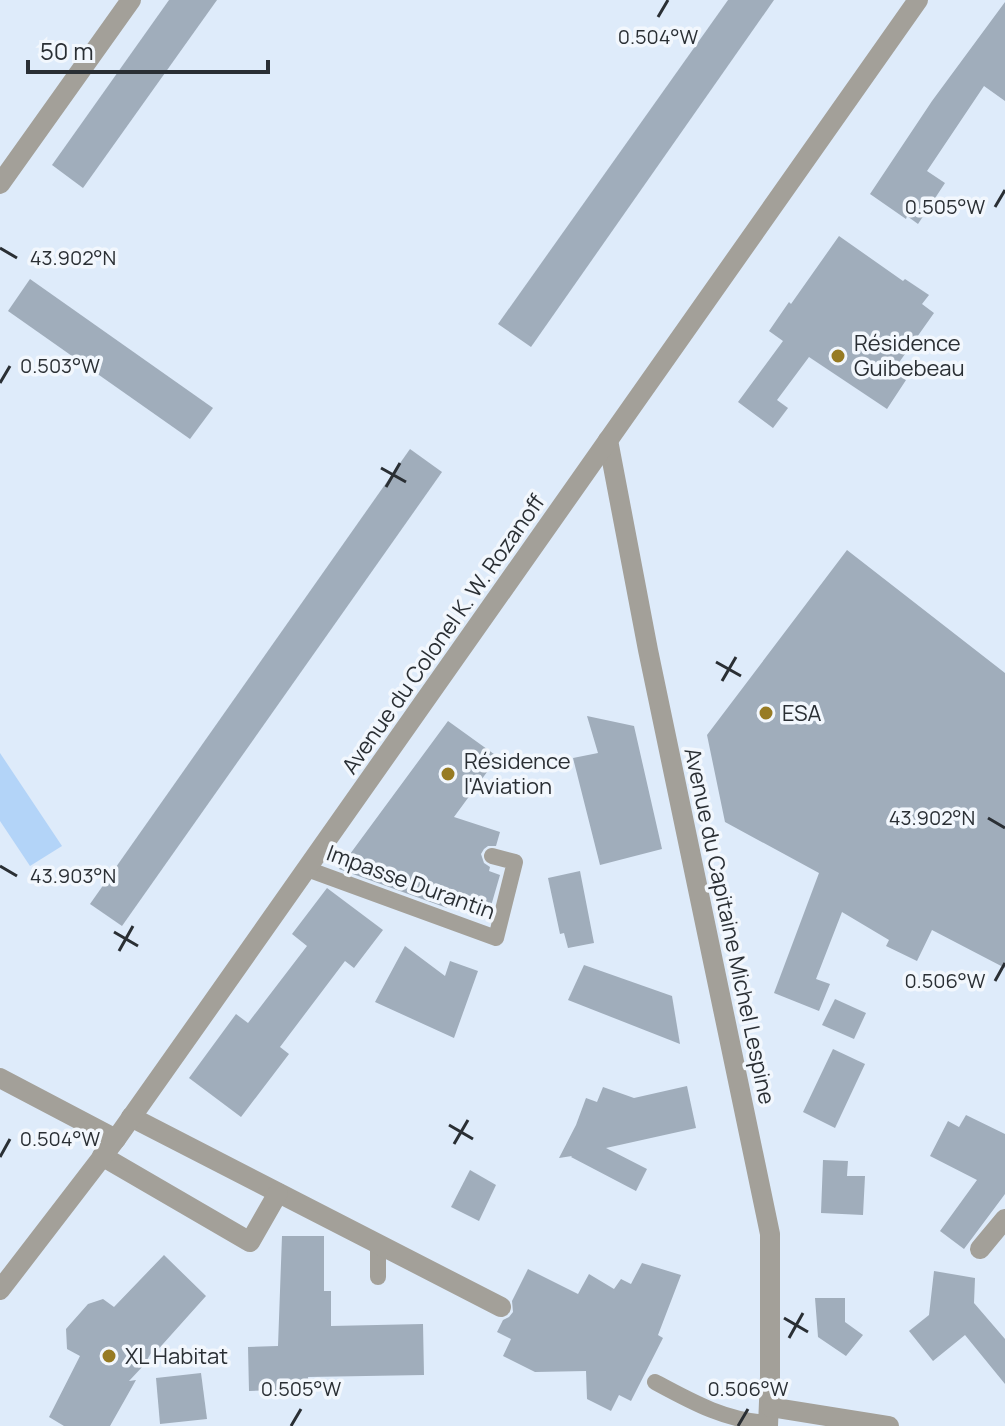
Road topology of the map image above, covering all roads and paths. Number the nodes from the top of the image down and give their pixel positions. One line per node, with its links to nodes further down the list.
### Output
1 (131, 0): 3 (street)
2 (918, 0): 4 (street, Avenue du Colonel K. W. Rozanoff)
3 (0, 184)
4 (608, 440): 6 (street, Avenue du Colonel K. W. Rozanoff); 19 (street, Avenue du Capitaine Michel Lespine)
5 (492, 856): 6 (lane, Impasse Durantin)
6 (307, 869): 8 (street, Avenue du Colonel K. W. Rozanoff)
7 (0, 1078): 9 (street)
8 (131, 1117): 9 (street, Avenue du Colonel K. W. Rozanoff); 11 (street)
9 (116, 1139): 10 (street, Avenue du Colonel K. W. Rozanoff)
10 (102, 1156): 11 (street); 16 (street, Avenue du Colonel K. W. Rozanoff)
11 (278, 1193): 13 (street)
12 (1005, 1219): 14 (street)
13 (378, 1243): 15 (lane); 17 (street)
14 (980, 1249)
15 (378, 1277)
16 (0, 1290)
17 (501, 1307)
18 (655, 1382): 19 (lane)
19 (769, 1419): 20 (street)
20 (889, 1426)

